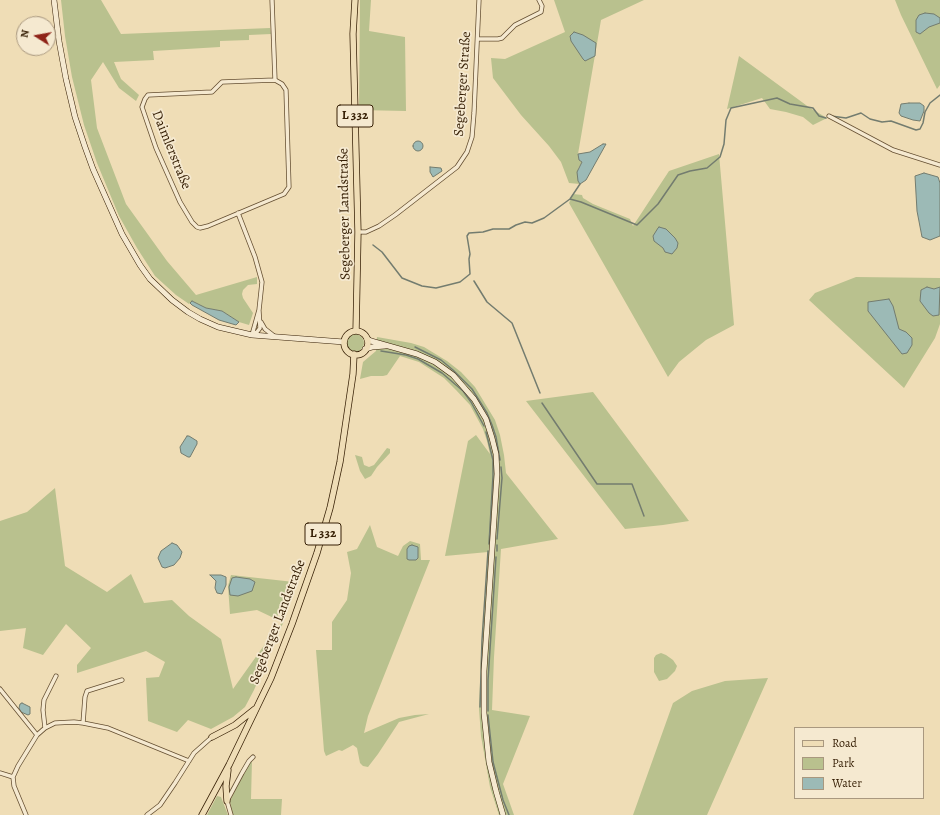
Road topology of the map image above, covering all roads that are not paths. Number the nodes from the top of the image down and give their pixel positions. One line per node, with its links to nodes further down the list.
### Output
1 (54, 0): 15 (main road)
2 (272, 0): 7 (street)
3 (355, 0): 11 (main road, Segeberger Landstraße / L 332)
4 (479, 0): 6 (street, Segeberger Straße)
5 (539, 0): 6 (street)
6 (478, 39): 11 (street, Segeberger Straße)
7 (275, 80): 10 (street, Daimlerstraße); 10 (street, Daimlerstraße)
8 (829, 116): 9 (street)
9 (940, 165)
10 (238, 213): 12 (street)
11 (358, 232): 14 (main road, Segeberger Landstraße / L 332)
12 (259, 310): 13 (street); 15 (street)
13 (260, 321): 15 (street); 16 (street)
14 (356, 331): 17 (main road); 18 (main road)
15 (252, 335): 16 (main road)
16 (275, 337): 18 (main road)
17 (367, 339): 19 (main road); 20 (main road)
18 (344, 342): 21 (main road)
19 (390, 346): 20 (main road); 40 (main road)
20 (366, 349): 21 (main road)
21 (354, 354): 25 (main road, Segeberger Landstraße / L 332)
22 (56, 676): 27 (street)
23 (122, 680): 26 (street)
24 (0, 689): 28 (street)
25 (258, 706): 29 (main road); 32 (main road, Segeberger Landstraße / L 332)
26 (83, 723): 27 (street); 31 (street)
27 (45, 728): 28 (street)
28 (37, 735): 34 (street)
29 (212, 737): 31 (street)
30 (254, 757): 35 (street)
31 (189, 761): 37 (street)
32 (228, 765): 35 (main road); 38 (main road, Segeberger Landstraße / L 332)
33 (0, 773): 34 (street)
34 (13, 777): 36 (street)
35 (228, 801): 39 (street)
36 (26, 815)
37 (147, 815)
38 (202, 815)
39 (231, 815)
40 (504, 815)

